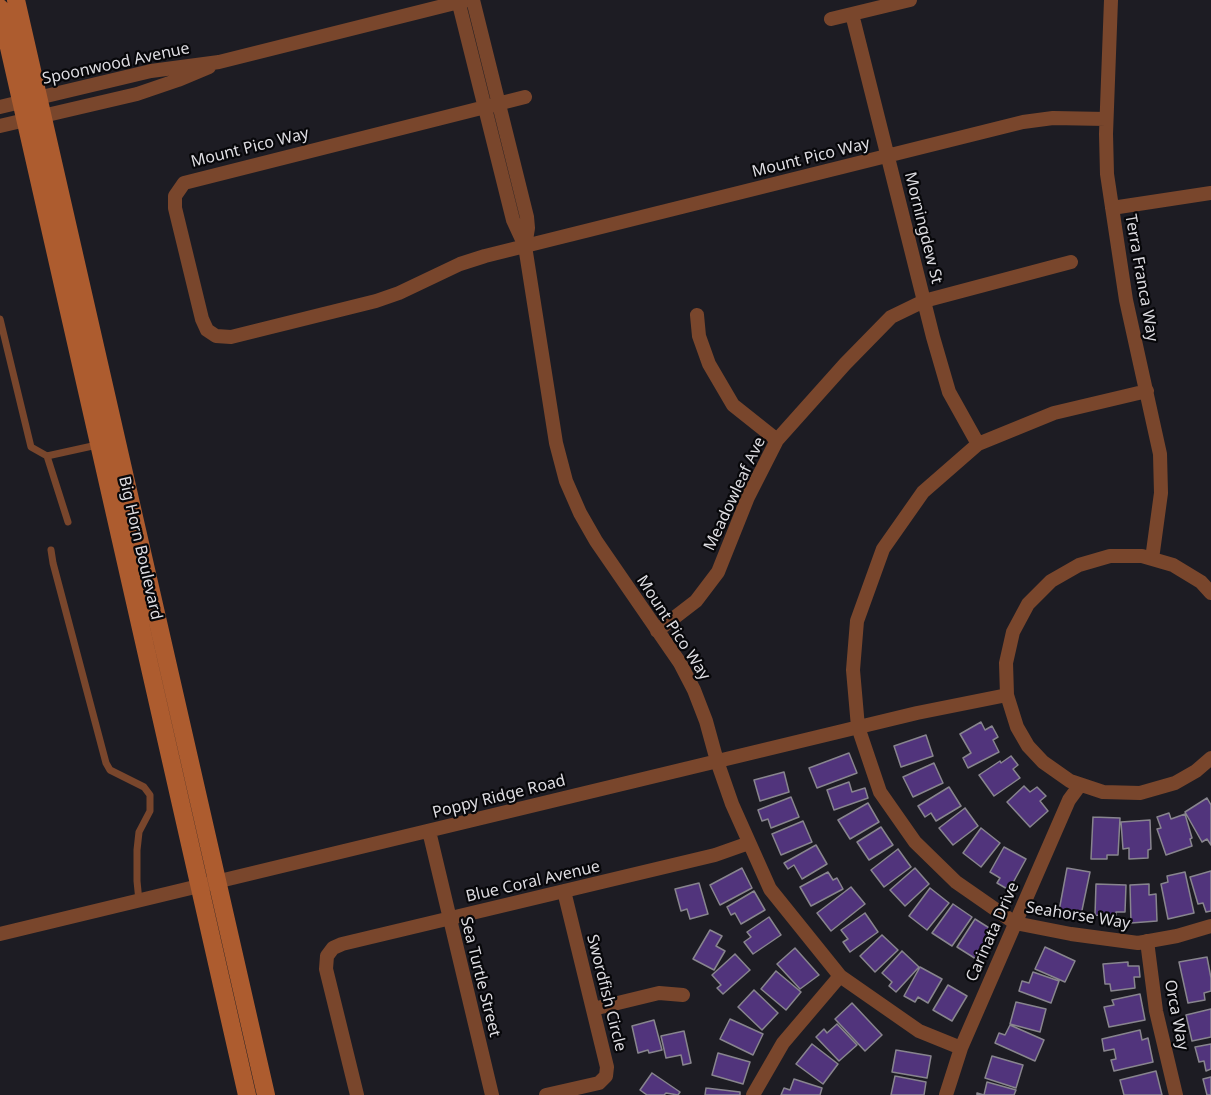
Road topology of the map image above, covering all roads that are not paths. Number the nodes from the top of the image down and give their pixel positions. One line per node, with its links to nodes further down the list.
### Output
1 (16, 0): 11 (main road, Big Horn Boulevard)
2 (473, 0): 12 (street, Mount Pico Way)
3 (910, 0): 7 (street)
4 (1111, 0): 16 (street, Terra Franca Way)
5 (461, 1): 9 (street, Spoonwood Avenue); 13 (street, Mount Pico Way)
6 (0, 8): 11 (main road, Big Horn Boulevard)
7 (852, 14): 8 (street); 18 (street, Morningdew St)
8 (831, 19)
9 (219, 62): 11 (street, Spoonwood Avenue); 15 (street, Spoonwood Avenue)
10 (525, 97): 12 (street, Mount Pico Way)
11 (30, 100): 14 (street, Spoonwood Avenue); 15 (main road, Big Horn Boulevard)
12 (499, 103): 13 (street, Mount Pico Way); 21 (street, Mount Pico Way)
13 (485, 106): 21 (street, Mount Pico Way); 21 (street, Mount Pico Way)
14 (0, 107)
15 (34, 118): 17 (street, Spoonwood Avenue); 29 (main road, Big Horn Boulevard); 43 (main road, Big Horn Boulevard)
16 (1106, 119): 18 (street, Mount Pico Way); 20 (street, Terra Franca Way)
17 (0, 126)
18 (888, 156): 21 (street, Mount Pico Way); 23 (street, Morningdew St)
19 (1211, 193): 20 (street)
20 (1112, 208): 26 (street, Terra Franca Way)
21 (525, 246): 35 (street, Mount Pico Way)
22 (1071, 262): 23 (street, Meadowleaf Ave)
23 (924, 301): 27 (street, Meadowleaf Ave); 28 (street, Morningdew St)
24 (697, 315): 27 (street)
25 (0, 319): 30 (lane)
26 (1147, 391): 28 (street, Seahorse Way); 33 (street, Terra Franca Way)
27 (777, 440): 35 (street, Meadowleaf Ave)
28 (978, 444): 37 (street, Seahorse Way)
29 (99, 445): 30 (lane); 43 (main road, Big Horn Boulevard)
30 (47, 456): 31 (lane)
31 (68, 522)
32 (51, 550): 45 (lane)
33 (1152, 559): 34 (street); 36 (street)
34 (1211, 593)
35 (657, 631): 39 (street, Mount Pico Way)
36 (1007, 696): 37 (street, Poppy Ridge Road); 40 (street)
37 (858, 727): 39 (street, Poppy Ridge Road); 47 (street, Seahorse Way)
38 (1211, 758): 40 (street)
39 (717, 761): 41 (street, Poppy Ridge Road); 42 (street, Mount Pico Way)
40 (1080, 785): 47 (street, Carinata Drive)
41 (429, 831): 43 (street, Poppy Ridge Road); 46 (street, Sea Turtle Street)
42 (749, 843): 44 (street, Blue Coral Avenue); 51 (street, Mount Pico Way)
43 (208, 885): 45 (street, Poppy Ridge Road); 55 (main road, Big Horn Boulevard); 56 (main road, Big Horn Boulevard)
44 (564, 891): 46 (street, Blue Coral Avenue); 53 (street, Swordfish Circle)
45 (139, 901): 49 (street, Poppy Ridge Road)
46 (449, 918): 57 (street, Blue Coral Avenue); 58 (street, Sea Turtle Street)
47 (1015, 922): 50 (street, Seahorse Way); 54 (street, Carinata Drive)
48 (1211, 926): 50 (street, Seahorse Way)
49 (0, 934)
50 (1147, 941): 62 (street, Orca Way)
51 (840, 976): 54 (street, Mount Pico Way); 60 (street)
52 (683, 995): 53 (street)
53 (593, 1008): 59 (street, Swordfish Circle)
54 (961, 1048): 61 (street, Carinata Drive)
55 (247, 1095)
56 (266, 1095)
57 (357, 1095)
58 (492, 1095)
59 (546, 1095)
60 (753, 1095)
61 (946, 1095)
62 (1176, 1095)

